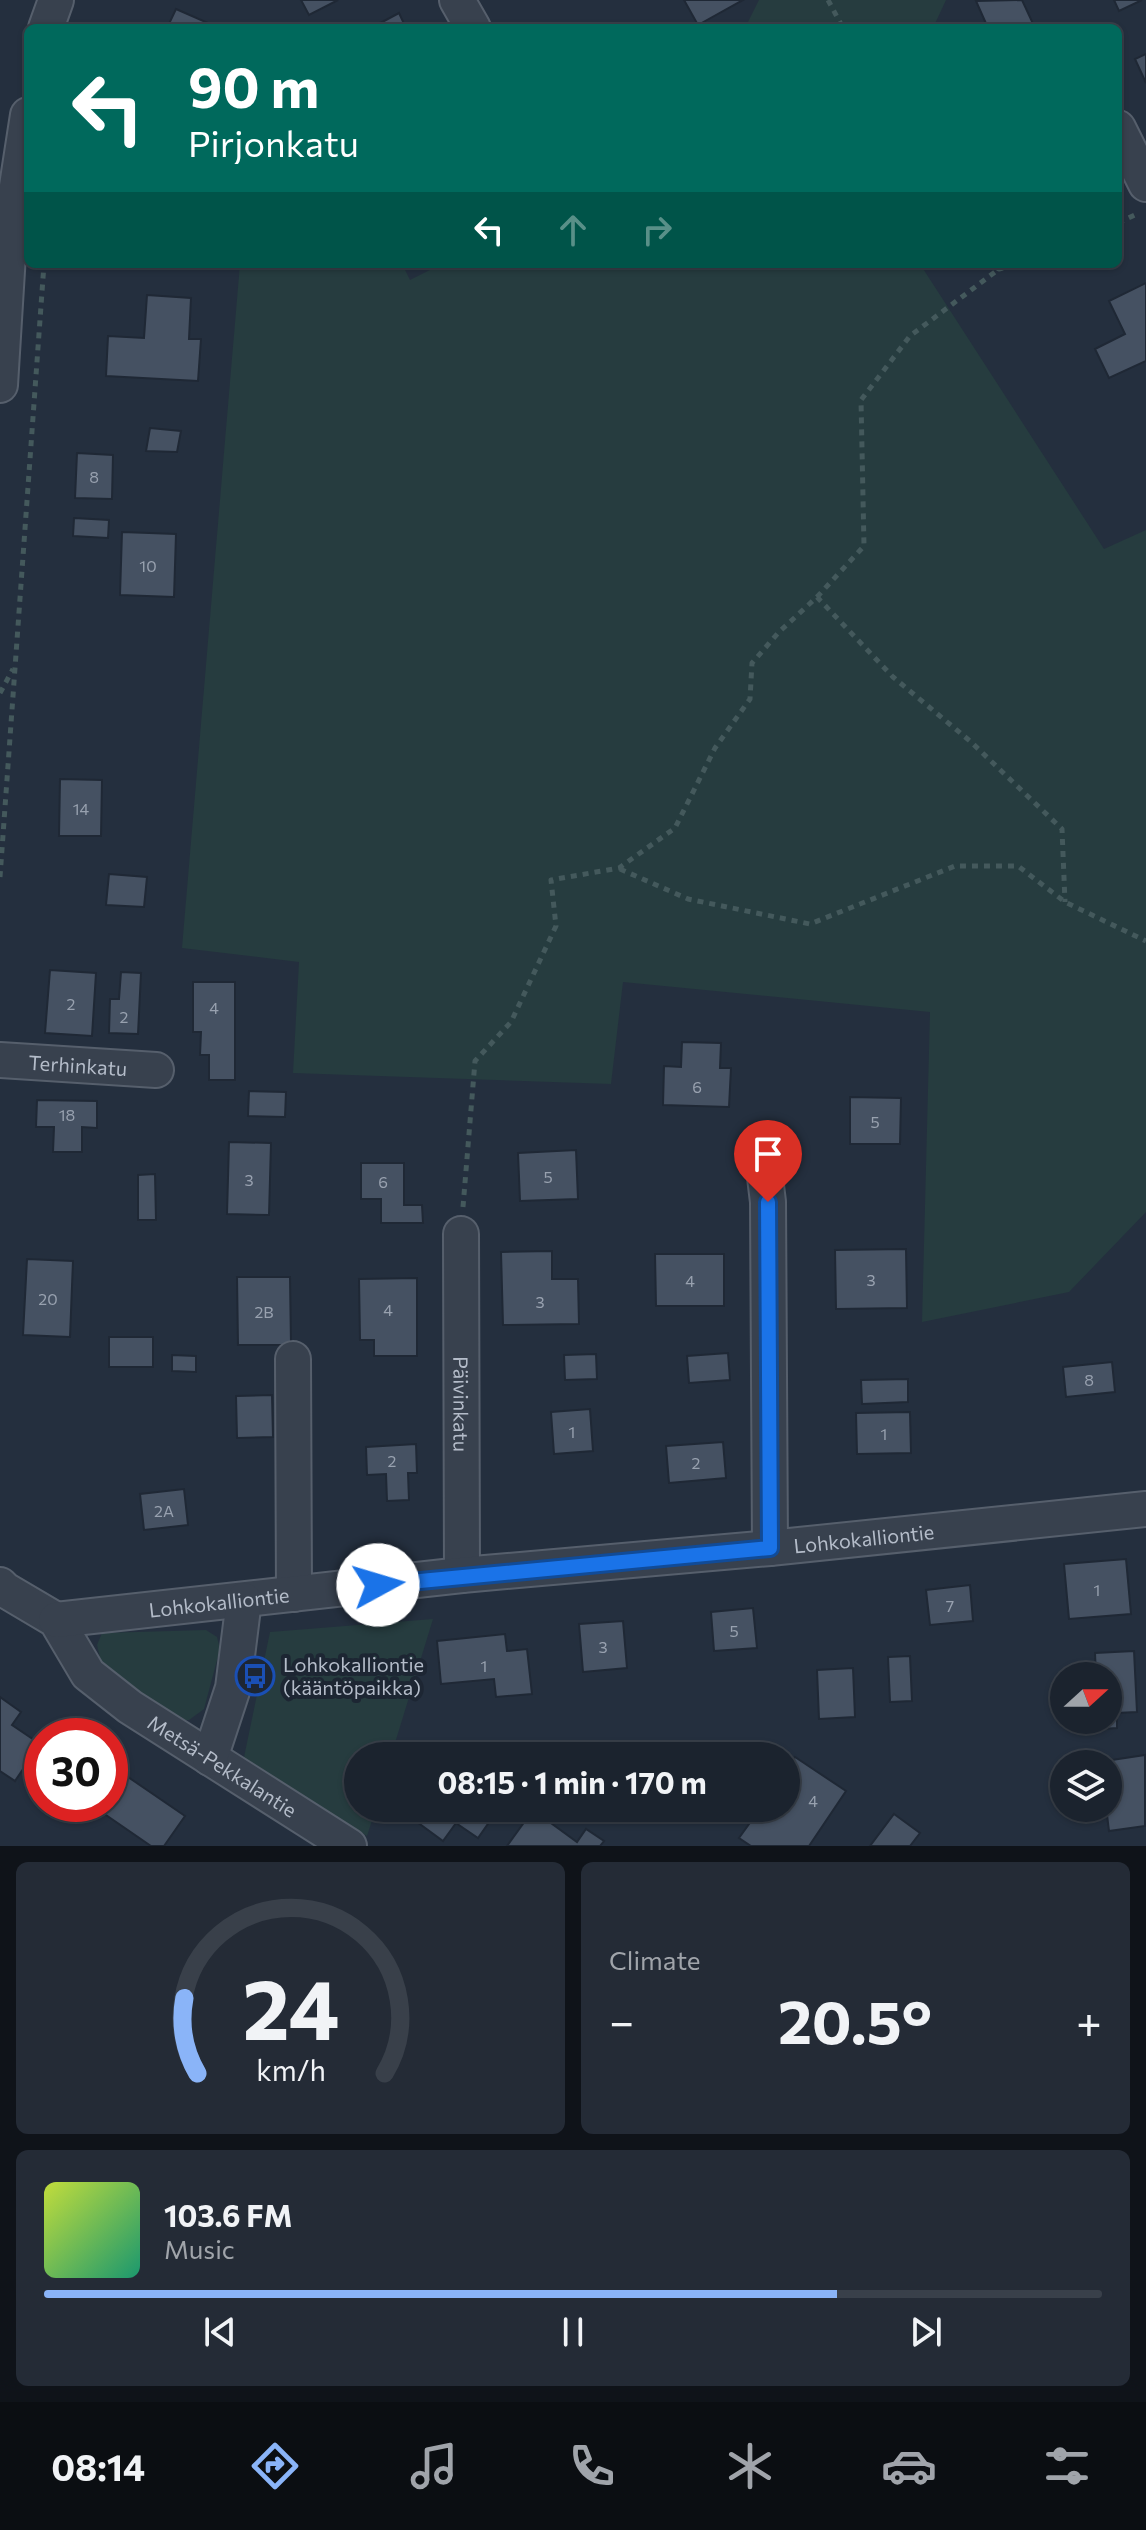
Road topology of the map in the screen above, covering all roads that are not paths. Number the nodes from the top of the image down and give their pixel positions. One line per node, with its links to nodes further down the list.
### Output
1 (56, 0): 3 (street)
2 (457, 0): 4 (street)
3 (47, 24)
4 (471, 24)
5 (17, 126): 8 (street)
6 (1122, 136): 7 (street)
7 (1146, 184)
8 (0, 385)
9 (0, 1060): 10 (street, Terhinkatu)
10 (156, 1070)
11 (764, 1169): 15 (street)
12 (461, 1234): 16 (street, Päivinkatu)
13 (293, 1359): 18 (street)
14 (1146, 1509): 15 (street, Lohkokalliontie)
15 (770, 1548): 16 (street, Lohkokalliontie)
16 (462, 1575): 18 (street, Lohkokalliontie)
17 (0, 1585): 20 (street, Metsä-Pekkalantie)
18 (294, 1594): 19 (street, Lohkokalliontie)
19 (244, 1600): 20 (street, Lohkokalliontie); 21 (street)
20 (56, 1620): 21 (street, Metsä-Pekkalantie)
21 (210, 1758): 22 (street, Metsä-Pekkalantie)
22 (349, 1846)

